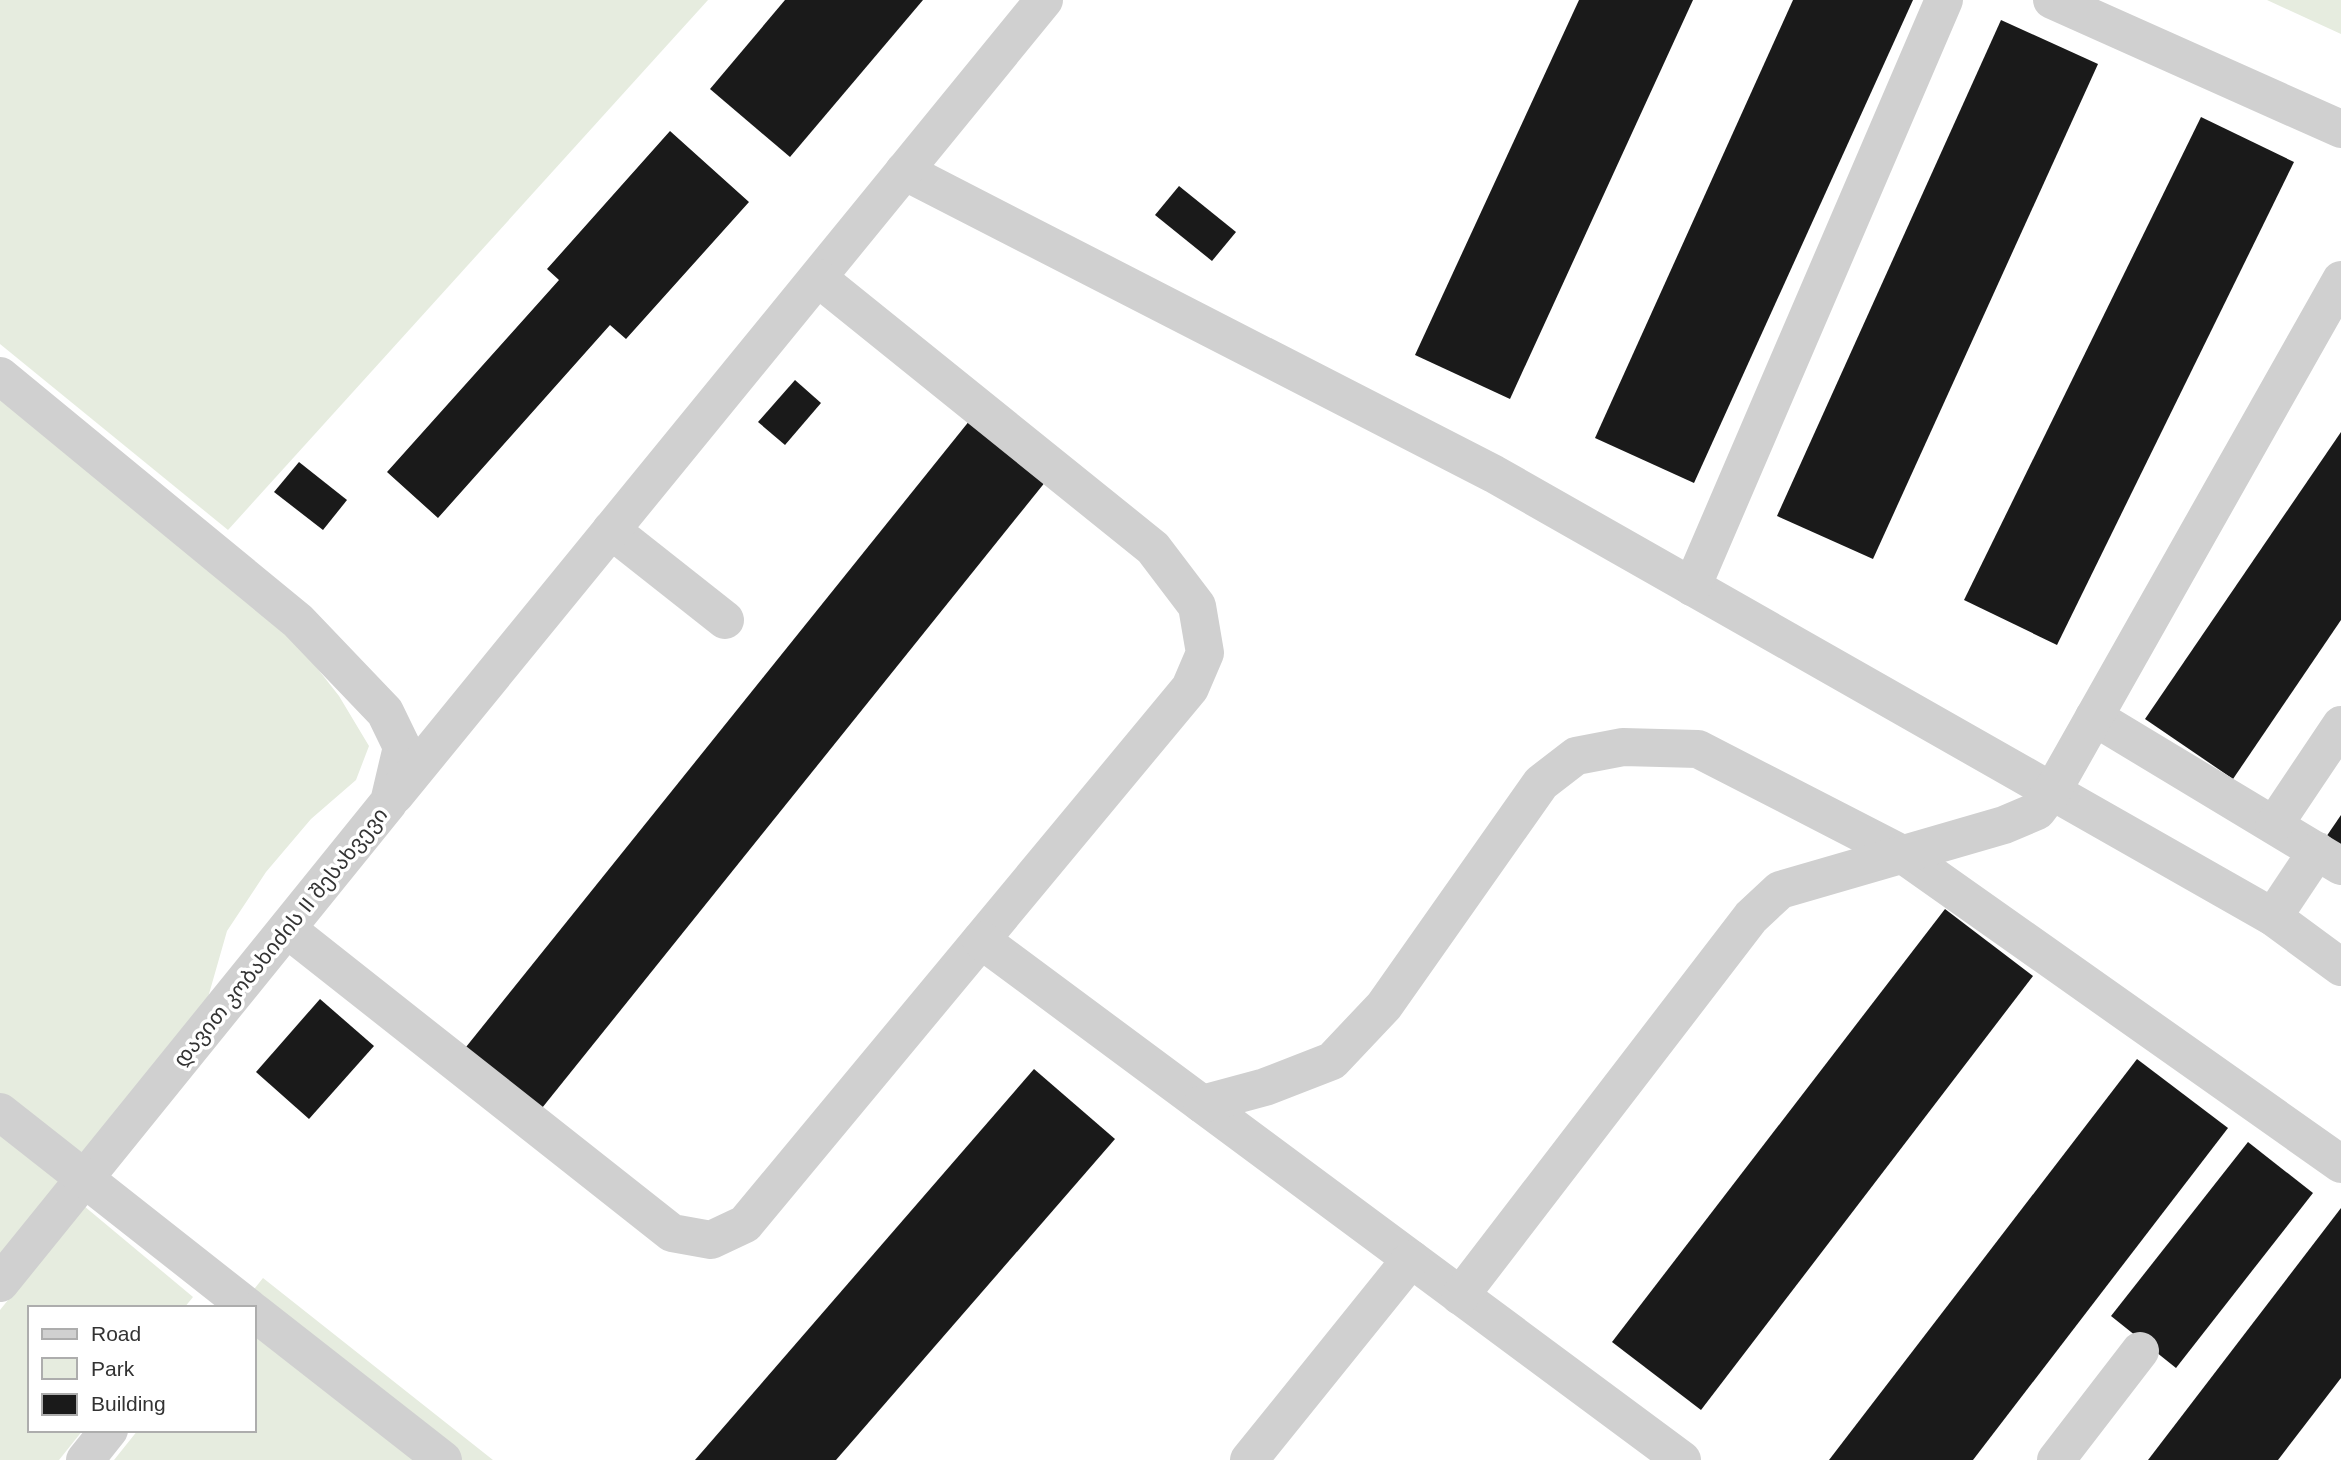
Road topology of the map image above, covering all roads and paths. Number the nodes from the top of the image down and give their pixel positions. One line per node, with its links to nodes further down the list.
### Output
1 (1044, 0): 5 (street)
2 (1944, 0): 10 (street)
3 (2052, 0): 4 (street)
4 (2341, 129)
5 (904, 171): 6 (street); 10 (street)
6 (818, 278): 9 (street); 21 (street)
7 (2341, 280): 12 (street)
8 (0, 376): 15 (street, დავით კობახიძის II შესახვევი)
9 (611, 530): 11 (street); 15 (street)
10 (1692, 587): 14 (street)
11 (725, 620)
12 (2094, 717): 14 (street); 16 (street)
13 (2341, 725): 16 (street)
14 (2053, 790): 17 (street); 19 (street)
15 (389, 802): 20 (street, დავით კობახიძის II შესახვევი)
16 (2274, 825): 18 (street)
17 (1902, 854): 23 (street); 25 (street); 29 (street)
18 (2329, 859): 19 (street)
19 (2273, 917): 22 (street)
20 (287, 929): 21 (street); 26 (street, დავით კობახიძის II შესახვევი)
21 (981, 940): 23 (street)
22 (2341, 967)
23 (1202, 1104): 27 (street)
24 (0, 1112): 26 (street)
25 (2341, 1164)
26 (84, 1179): 28 (street, დავით კობახიძის II შესახვევი); 30 (street)
27 (1411, 1259): 29 (street); 36 (street)
28 (0, 1283)
29 (1460, 1296): 37 (street)
30 (235, 1304)
31 (256, 1320): 35 (street)
32 (2140, 1351): 38 (street)
33 (107, 1432): 34 (street)
34 (85, 1460)
35 (443, 1460)
36 (1249, 1460)
37 (1682, 1460)
38 (2056, 1460)

